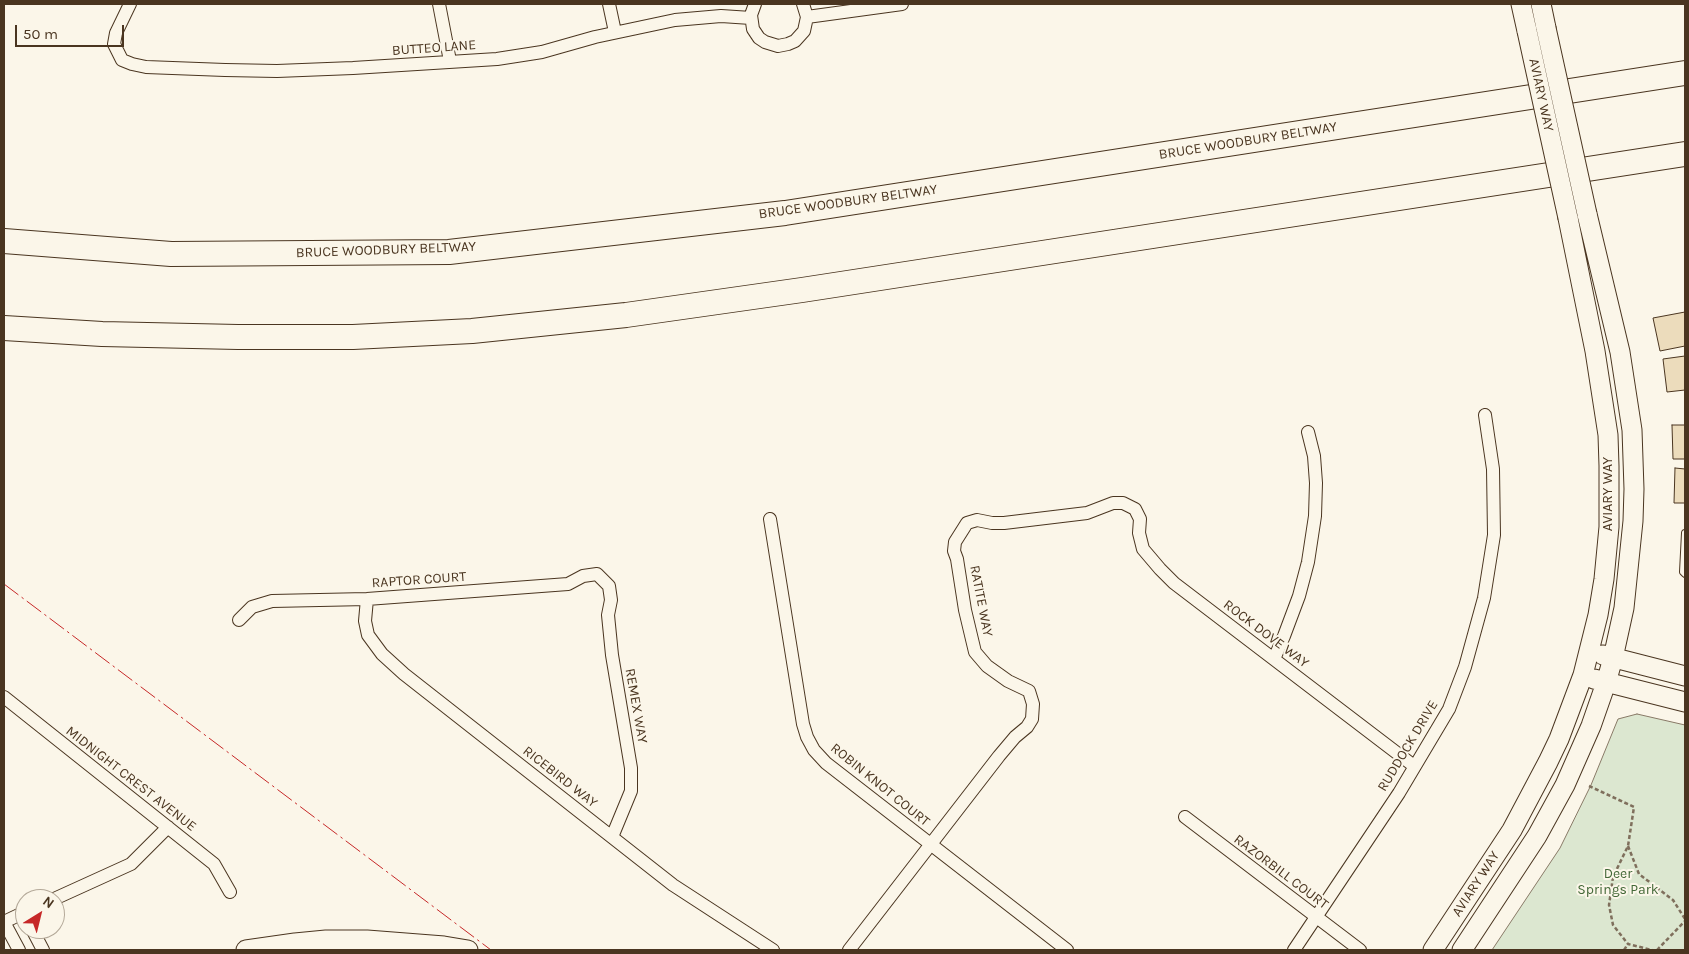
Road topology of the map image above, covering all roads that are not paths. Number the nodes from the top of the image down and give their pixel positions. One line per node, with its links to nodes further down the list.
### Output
1 (130, 4): 12 (street, BUTTEO LANE)
2 (439, 4): 12 (street)
3 (609, 4): 11 (street)
4 (755, 4): 10 (street)
5 (803, 4): 9 (street)
6 (902, 4): 9 (street)
7 (1521, 4): 15 (main road, AVIARY WAY, bridge)
8 (1541, 4): 15 (main road, AVIARY WAY, bridge)
9 (807, 17): 10 (street)
10 (751, 18): 11 (street, BUTTEO LANE)
11 (615, 32): 12 (street, BUTTEO LANE)
12 (450, 62)
13 (1685, 73): 16 (highway, BRUCE WOODBURY BELTWAY)
14 (1685, 154): 17 (highway)
15 (1577, 216): 27 (main road, AVIARY WAY); 28 (main road, AVIARY WAY)
16 (4, 240)
17 (4, 328)
18 (1485, 415): 35 (street, RUDDOCK DRIVE)
19 (1308, 432): 29 (street)
20 (770, 519): 39 (street, ROBIN KNOT COURT)
21 (1685, 533): 23 (lane)
22 (958, 536): 29 (street, ROCK DOVE WAY); 39 (street, RATITE WAY)
23 (1685, 574)
24 (603, 580): 25 (street, RAPTOR COURT); 38 (street, REMEX WAY)
25 (367, 599): 26 (street, RAPTOR COURT); 38 (street, RICEBIRD WAY)
26 (239, 620)
27 (1590, 652): 28 (main road); 30 (main road, AVIARY WAY)
28 (1613, 658): 31 (main road); 32 (main road, AVIARY WAY)
29 (1274, 659): 35 (street, ROCK DOVE WAY)
30 (1583, 675): 32 (main road); 52 (main road, AVIARY WAY)
31 (1685, 676)
32 (1606, 683): 34 (main road); 53 (main road, AVIARY WAY)
33 (4, 697): 37 (street, MIDNIGHT CREST AVENUE)
34 (1685, 702)
35 (1414, 766): 42 (street, RUDDOCK DRIVE)
36 (1185, 817): 42 (street, RAZORBILL COURT)
37 (168, 827): 40 (street, MIDNIGHT CREST AVENUE); 41 (street)
38 (612, 837): 47 (street, RICEBIRD WAY)
39 (932, 845): 48 (street); 49 (street, ROBIN KNOT COURT)
40 (230, 892)
41 (65, 894)
42 (1315, 917): 50 (street, RUDDOCK DRIVE); 51 (street, RAZORBILL COURT)
43 (4, 922): 44 (street)
44 (20, 950)
45 (246, 950): 46 (main road)
46 (468, 950)
47 (773, 950)
48 (849, 950)
49 (1067, 950)
50 (1294, 950)
51 (1360, 950)
52 (1432, 950)
53 (1462, 950)

